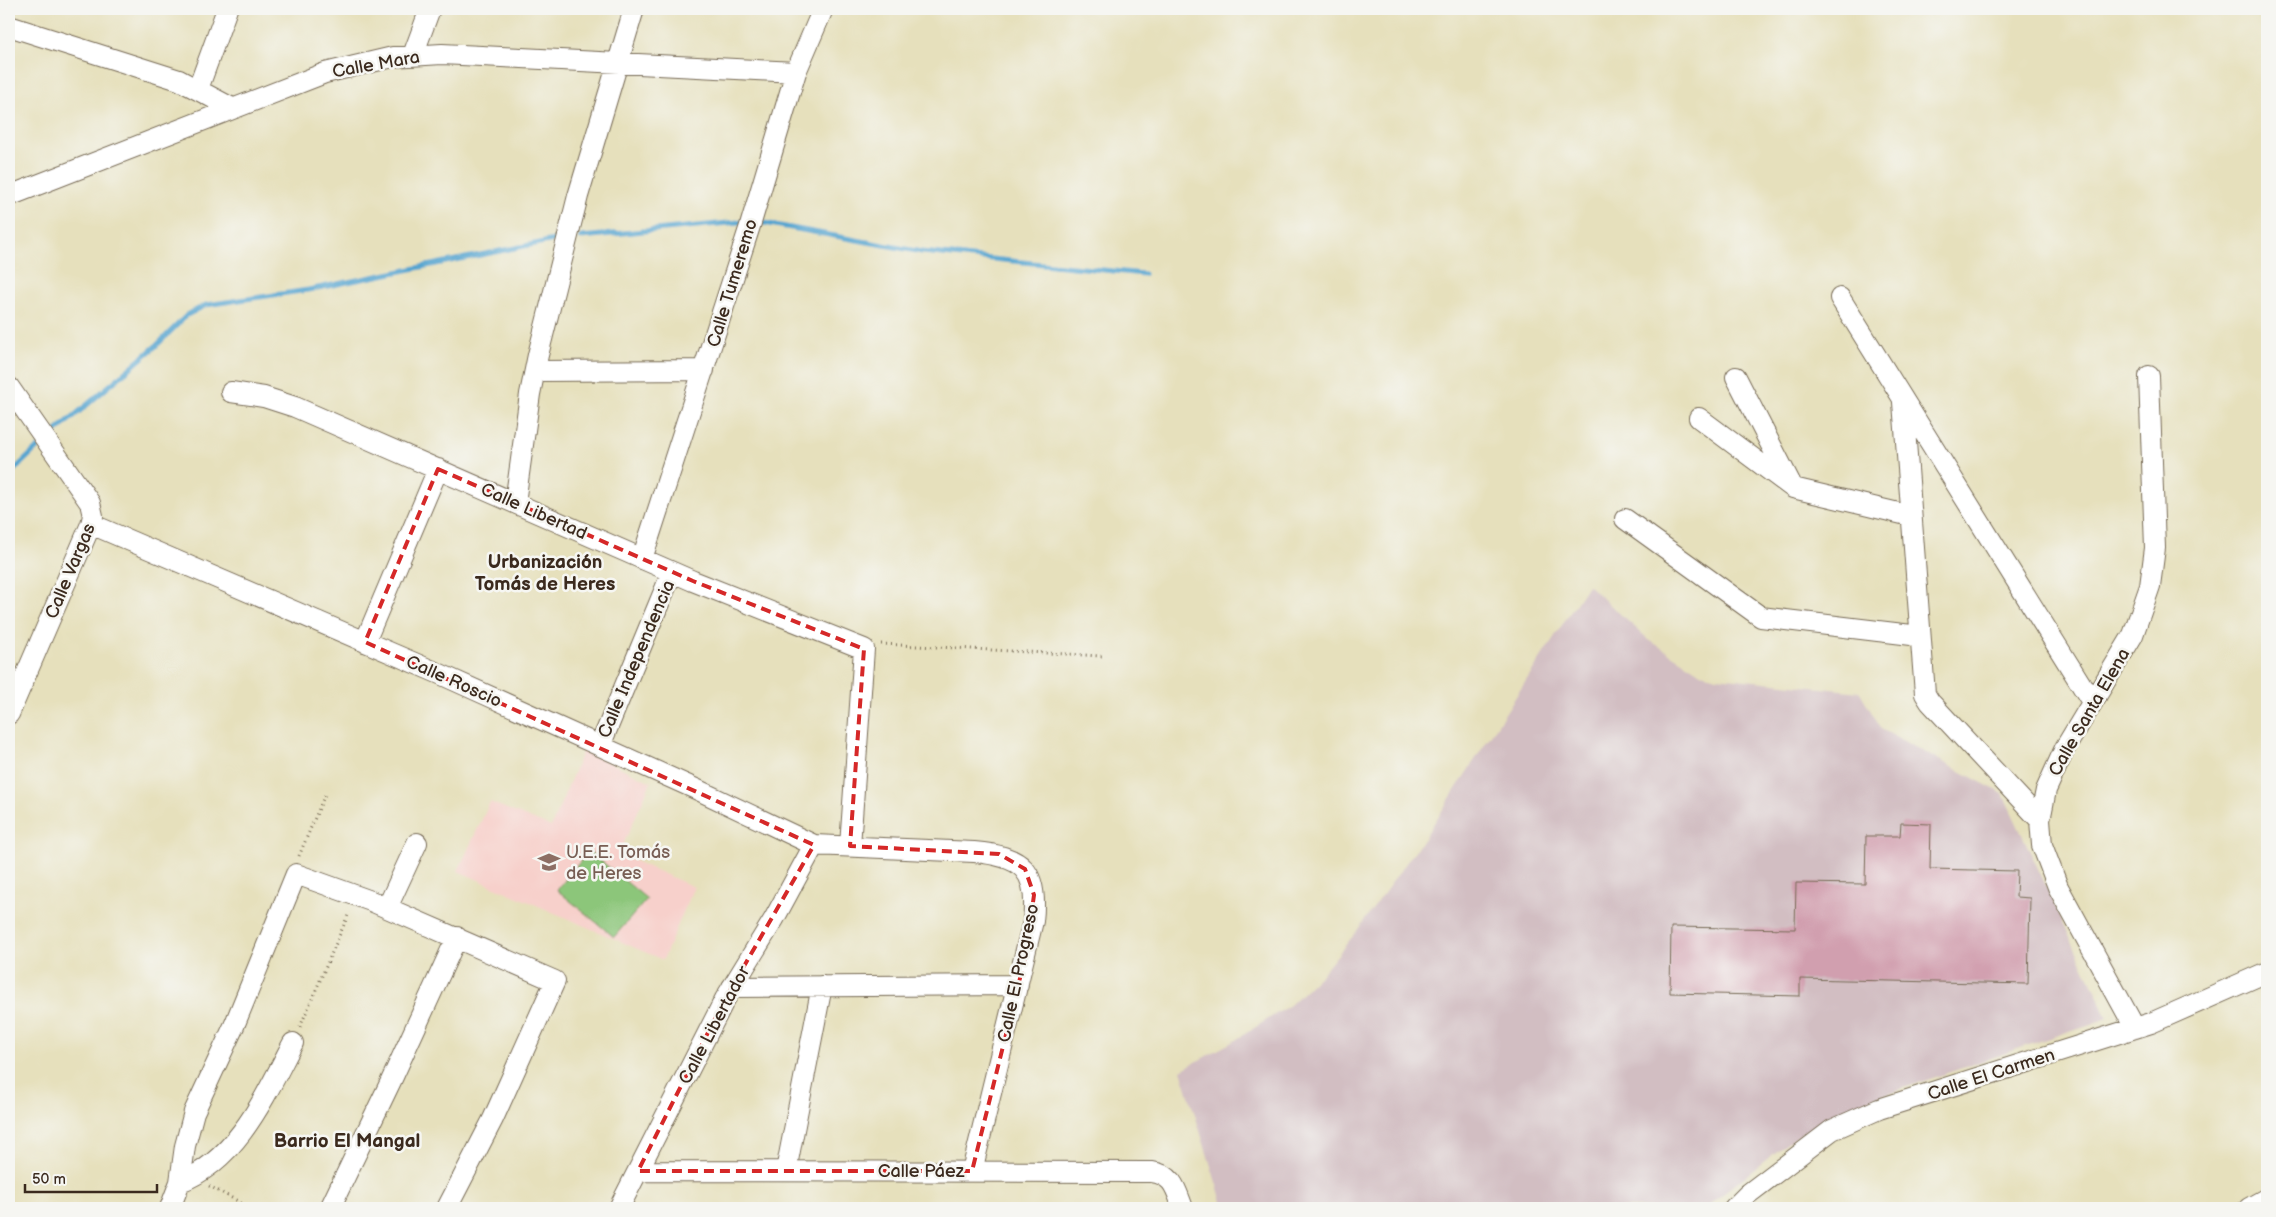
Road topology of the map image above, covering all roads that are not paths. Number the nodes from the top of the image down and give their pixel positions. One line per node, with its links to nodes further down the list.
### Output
1 (227, 9): 9 (street)
2 (430, 9): 6 (street)
3 (634, 9): 7 (street)
4 (823, 9): 8 (street, Calle Tumeremo)
5 (9, 26): 9 (street)
6 (413, 55): 7 (street, Calle Mara); 10 (street, Calle Mara)
7 (618, 63): 8 (street, Calle Mara); 14 (street)
8 (796, 72): 13 (street, Calle Tumeremo)
9 (198, 89): 10 (street)
10 (232, 108): 11 (street, Calle Mara)
11 (9, 196)
12 (1840, 298): 19 (street)
13 (704, 370): 14 (street); 27 (street, Calle Tumeremo)
14 (535, 371): 23 (street)
15 (2148, 376): 31 (street, Calle Santa Elena)
16 (1736, 377): 22 (street)
17 (9, 387): 26 (street, Calle Vargas)
18 (231, 392): 21 (street, Calle Libertad)
19 (1902, 398): 24 (street); 31 (street)
20 (1699, 418): 22 (street)
21 (438, 469): 23 (street, Calle Libertad); 30 (street)
22 (1793, 488): 24 (street)
23 (515, 503): 27 (street, Calle Libertad)
24 (1911, 516): 29 (street)
25 (1625, 519): 29 (street)
26 (91, 524): 30 (street, Calle Roscio); 32 (street, Calle Vargas)
27 (642, 559): 28 (street, Calle Libertad)
28 (672, 572): 33 (street, Calle Independencia); 37 (street, Calle Libertad)
29 (1920, 636): 34 (street)
30 (365, 642): 33 (street, Calle Roscio)
31 (2092, 702): 34 (street, Calle Santa Elena)
32 (9, 714)
33 (600, 746): 36 (street, Calle Roscio)
34 (2040, 820): 44 (street, Calle Santa Elena)
35 (417, 843): 38 (street)
36 (814, 845): 37 (street, Calle El Progreso); 43 (street, Calle Libertador)
37 (850, 846): 41 (street, Calle El Progreso)
38 (387, 908): 39 (street); 49 (street)
39 (456, 937): 51 (street); 52 (street)
40 (2267, 972): 44 (street, Calle El Carmen)
41 (1018, 985): 42 (street); 48 (street, Calle El Progreso)
42 (822, 986): 43 (street); 47 (street)
43 (732, 987): 46 (street, Calle Libertador)
44 (2136, 1028): 55 (street, Calle El Carmen)
45 (293, 1043): 49 (street)
46 (638, 1171): 47 (street, Calle Páez); 53 (street, Calle Libertador)
47 (786, 1171): 48 (street, Calle Páez)
48 (972, 1171): 54 (street, Calle Páez)
49 (186, 1180): 50 (street)
50 (170, 1208)
51 (330, 1208)
52 (447, 1208)
53 (620, 1208)
54 (1183, 1208)
55 (1734, 1208)

